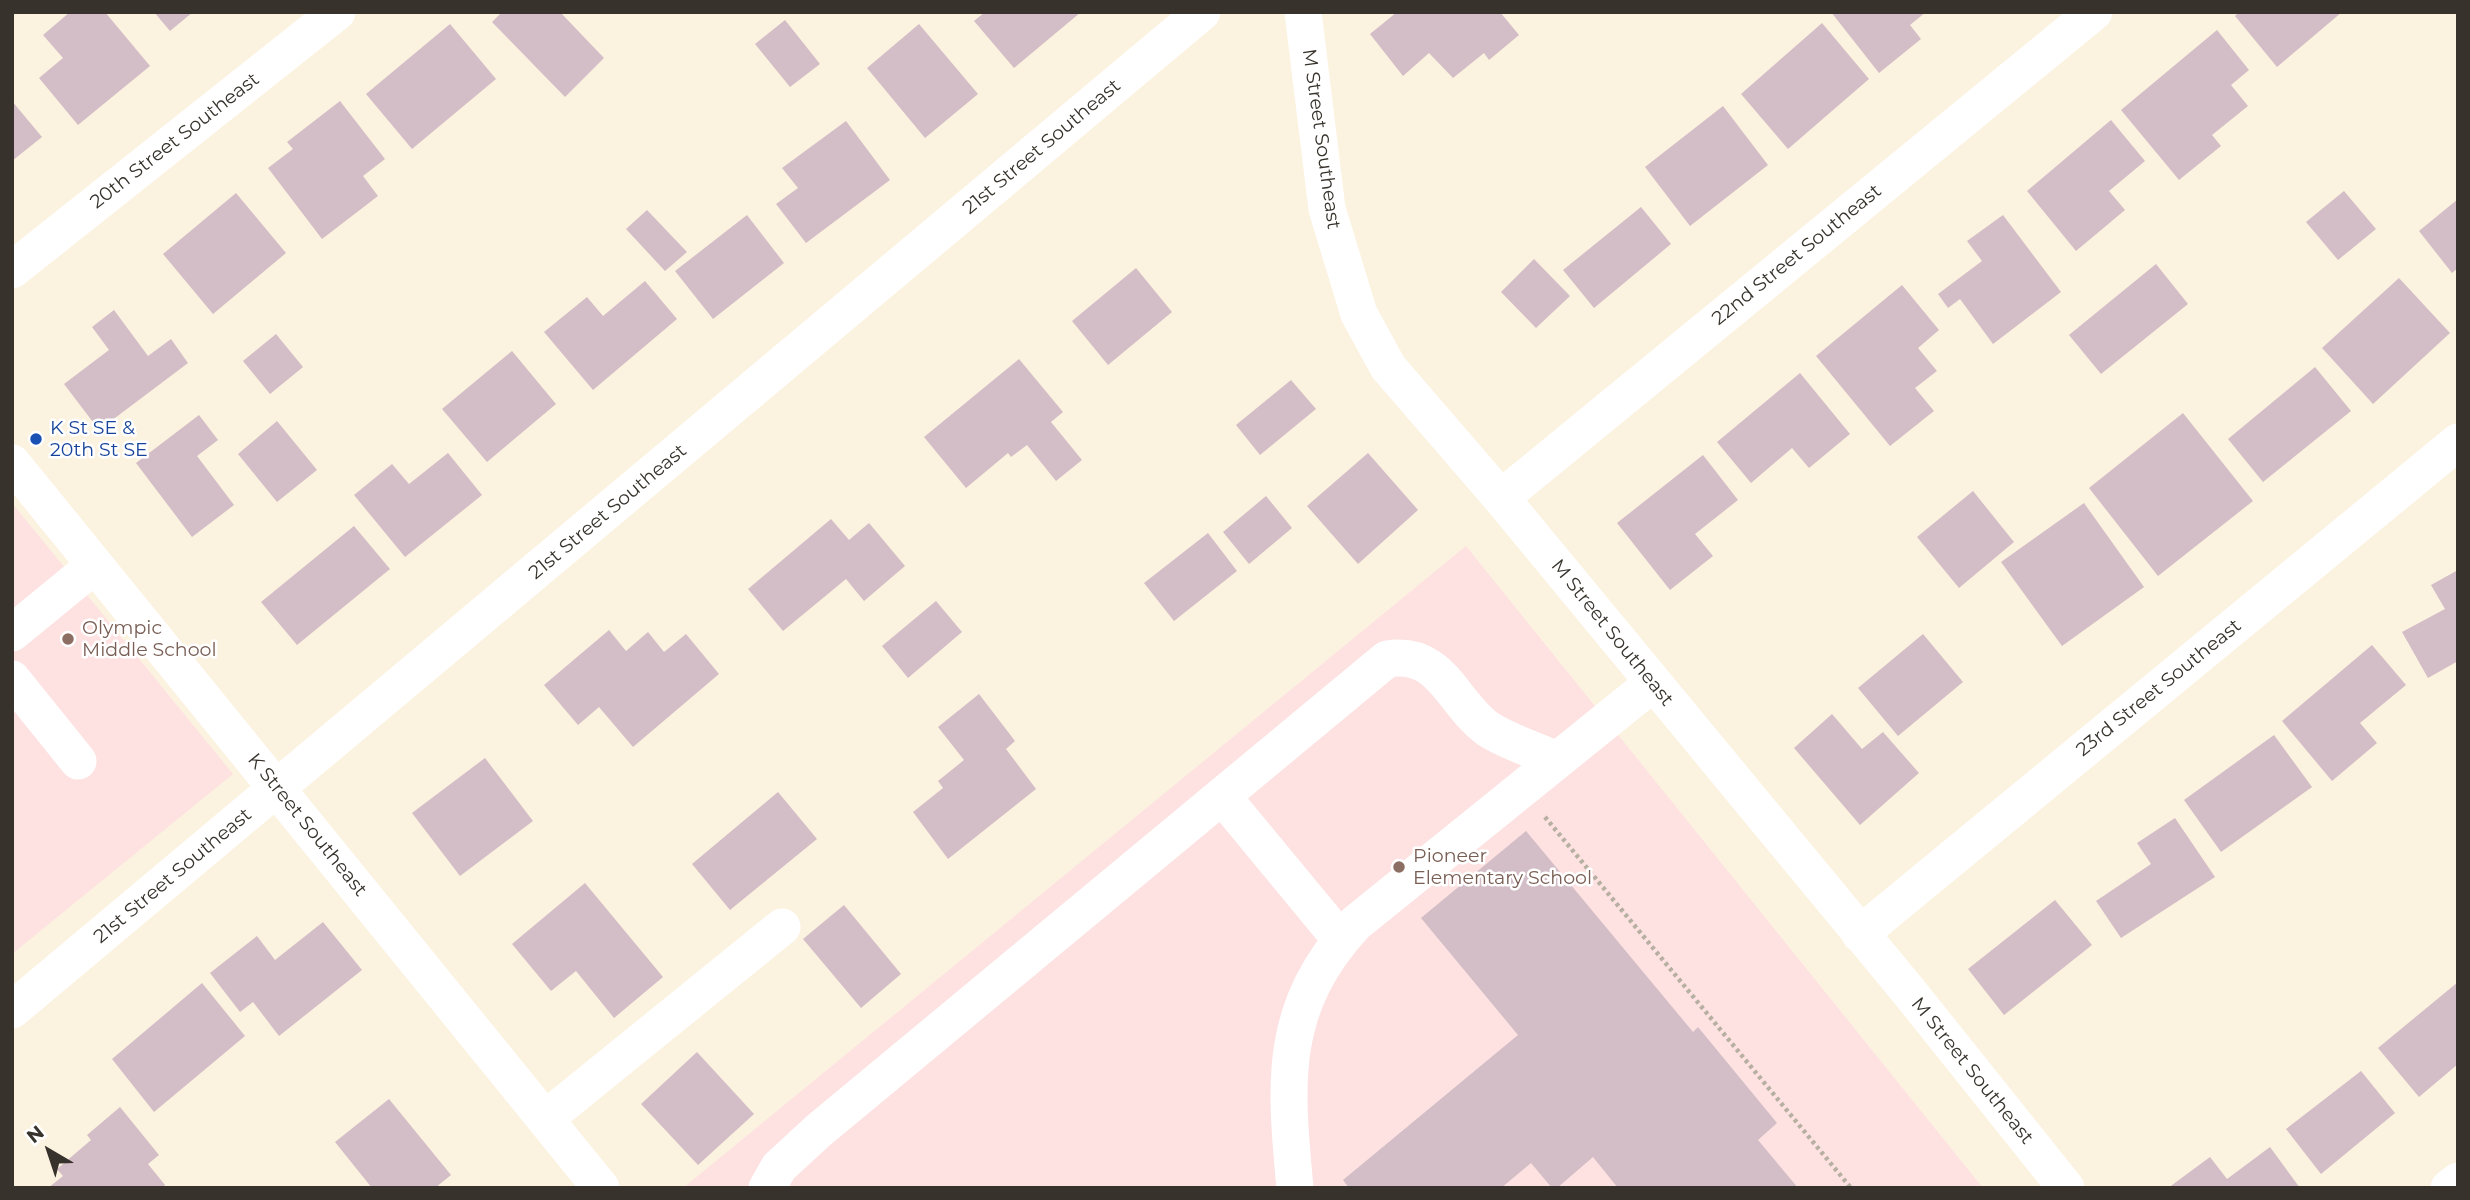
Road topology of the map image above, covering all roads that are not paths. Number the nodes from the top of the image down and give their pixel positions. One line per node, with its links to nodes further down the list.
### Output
1 (337, 12): 5 (street, 20th Street Southeast)
2 (1202, 12): 15 (street, 21st Street Southeast)
3 (1303, 12): 8 (street, M Street Southeast)
4 (2094, 12): 8 (street, 22nd Street Southeast)
5 (12, 270)
6 (2458, 442): 18 (street, 23rd Street Southeast)
7 (12, 463): 9 (street, K Street Southeast)
8 (1501, 498): 12 (street, M Street Southeast)
9 (95, 565): 10 (street); 15 (street, K Street Southeast)
10 (12, 633)
11 (12, 679): 14 (street)
12 (1653, 683): 13 (street); 18 (street, M Street Southeast)
13 (1557, 760): 16 (street); 19 (street)
14 (78, 761)
15 (277, 789): 20 (street, 21st Street Southeast); 21 (street, K Street Southeast)
16 (1222, 796): 19 (street); 24 (street)
17 (782, 927): 21 (street)
18 (1860, 934): 26 (street, M Street Southeast)
19 (1341, 940): 25 (street)
20 (12, 1010)
21 (545, 1119): 23 (street, K Street Southeast)
22 (2458, 1181): 27 (street)
23 (601, 1188)
24 (767, 1188)
25 (1295, 1188)
26 (2066, 1188)
27 (2449, 1188)

